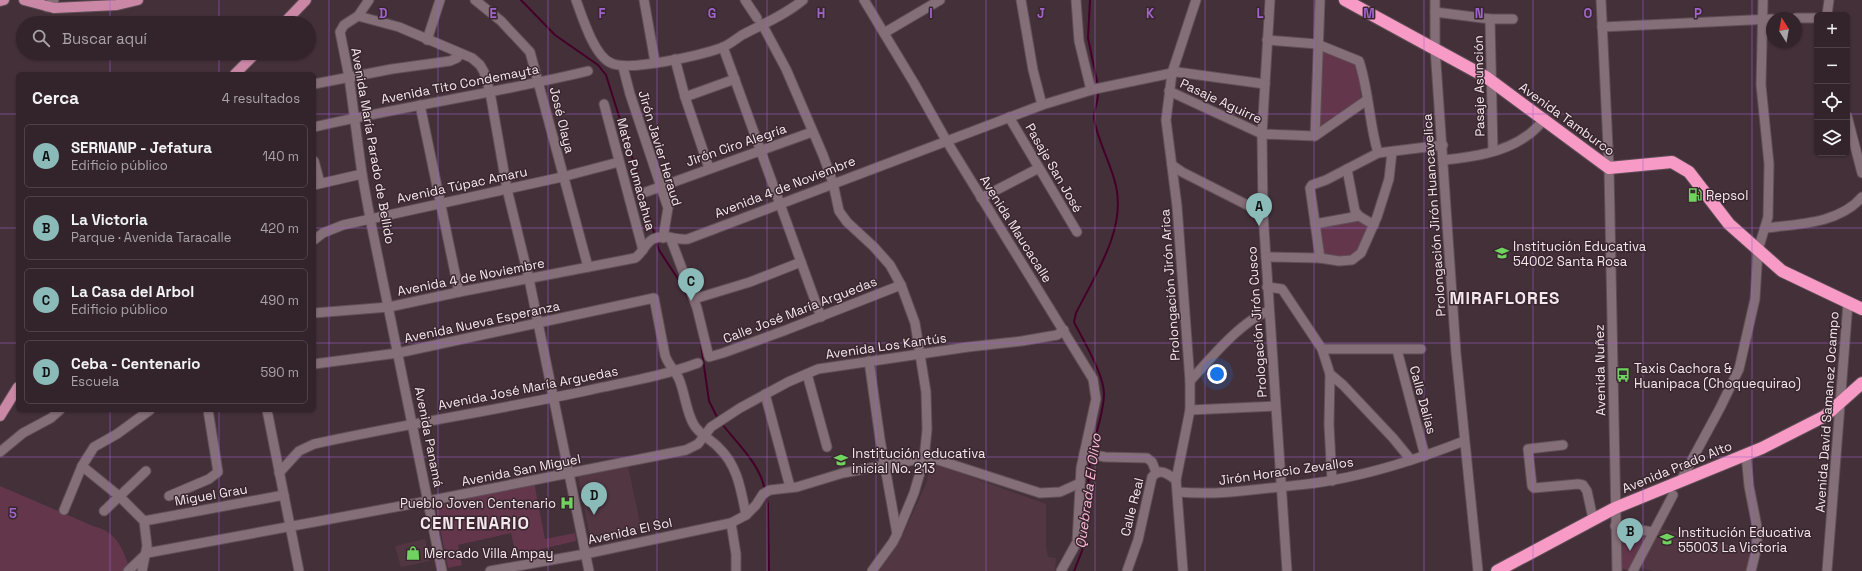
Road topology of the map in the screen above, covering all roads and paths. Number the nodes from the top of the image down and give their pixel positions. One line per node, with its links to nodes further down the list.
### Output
1 (4, 0): 24 (main road)
2 (24, 0): 25 (main road)
3 (138, 0): 25 (main road)
4 (306, 0): 28 (main road)
5 (369, 0): 29 (street, Avenida María Parado de Bellido)
6 (440, 0): 39 (street)
7 (475, 0): 55 (street, José Olaya)
8 (576, 0): 48 (street)
9 (644, 0): 47 (street)
10 (744, 0): 36 (street)
11 (803, 0): 36 (street)
12 (864, 0): 38 (street, Avenida Maucacalle)
13 (940, 0): 38 (street)
14 (1020, 0): 65 (street)
15 (1076, 0): 58 (street)
16 (1196, 0): 51 (street, Prolongación Jirón Arica)
17 (1270, 0): 40 (street, Prologación Jirón Cusco)
18 (1320, 0): 41 (street)
19 (1345, 0): 43 (highway, Avenida Tamburco)
20 (1435, 0): 26 (street, Prolongación Jirón Huancavelica)
21 (1601, 0): 37 (street, Avenida Nuñez)
22 (1763, 0): 34 (street)
23 (1829, 0): 27 (street)
24 (0, 1)
25 (50, 4)
26 (1435, 12): 32 (street); 43 (street, Prolongación Jirón Huancavelica)
27 (1827, 12)
28 (291, 16)
29 (358, 16): 39 (street); 52 (street, Avenida María Parado de Bellido)
30 (1802, 18): 31 (street)
31 (1814, 18)
32 (1490, 19): 33 (street); 54 (street, Pasaje Asunción)
33 (1513, 19)
34 (1762, 19): 35 (street); 37 (street); 104 (street)
35 (1766, 19)
36 (760, 21): 42 (street); 71 (street)
37 (1602, 27): 85 (street, Avenida Nuñez)
38 (884, 33): 74 (street, Avenida Maucacalle)
39 (427, 40): 44 (street)
40 (1267, 40): 41 (street); 57 (street, Prologación Jirón Cusco)
41 (1317, 44): 62 (street); 73 (street)
42 (723, 47): 45 (street); 53 (street)
43 (1435, 48): 54 (highway, Avenida Tamburco); 75 (street, Prolongación Jirón Huancavelica)
44 (460, 54): 52 (street); 60 (street)
45 (675, 59): 47 (street); 61 (street)
46 (249, 60): 49 (main road)
47 (655, 62): 48 (street)
48 (623, 67): 92 (street, Jirón Javier Heraud)
49 (237, 72)
50 (588, 72): 55 (street, Avenida Tito Condemayta)
51 (1172, 73): 57 (street, Avenida 4 de Noviembre); 58 (street, Avenida 4 de Noviembre); 59 (street, Prolongación Jirón Arica)
52 (349, 77): 56 (street); 67 (street, Avenida María Parado de Bellido)
53 (734, 79): 61 (street); 76 (street)
54 (1493, 82): 68 (highway, Avenida Tamburco); 77 (street, Pasaje Asunción)
55 (540, 83): 60 (street, Avenida Tito Condemayta); 89 (street, José Olaya)
56 (316, 84)
57 (1265, 84): 72 (street, Prologación Jirón Cusco)
58 (1097, 89): 65 (street, Avenida 4 de Noviembre)
59 (1169, 91): 72 (street, Pasaje Aguirre); 82 (street, Prolongación Jirón Arica)
60 (490, 92): 64 (street, Avenida Tito Condemayta); 93 (street)
61 (686, 97): 83 (street)
62 (1367, 100): 73 (street); 79 (street)
63 (604, 104): 81 (street, Mateo Pumacahua)
64 (420, 105): 67 (street, Avenida Tito Condemayta); 98 (street)
65 (1042, 105): 66 (street, Avenida 4 de Noviembre)
66 (1009, 117): 74 (street, Avenida 4 de Noviembre); 84 (street, Pasaje San José)
67 (354, 119): 70 (street, Avenida Tito Condemayta); 88 (street, Avenida María Parado de Bellido)
68 (1544, 120): 77 (street); 85 (highway, Avenida Tamburco)
69 (1848, 120): 87 (street)
70 (316, 127)
71 (812, 132): 76 (street, Jirón Ciro Alegría); 90 (street)
72 (1262, 134): 73 (street); 99 (street, Prologación Jirón Cusco)
73 (1315, 136)
74 (946, 140): 90 (street, Avenida 4 de Noviembre); 96 (street, Avenida Maucacalle)
75 (1442, 145): 78 (street); 80 (street, Prolongación Jirón Huancavelica)
76 (760, 150): 83 (street, Jirón Ciro Alegría); 97 (street)
77 (1493, 151): 80 (street)
78 (1392, 152): 79 (street); 103 (street)
79 (1378, 154): 86 (street)
80 (1444, 160): 154 (street, Prolongación Jirón Huancavelica)
81 (619, 162): 89 (street, Avenida Túpac Amaru); 108 (street, Mateo Pumacahua)
82 (1172, 166): 99 (street); 138 (street, Prolongación Jirón Arica)
83 (709, 168): 92 (street, Jirón Ciro Alegría)
84 (1040, 168): 96 (street); 105 (street, Pasaje San José)
85 (1609, 168): 109 (highway, Avenida Tamburco); 181 (street, Avenida Nuñez)
86 (1347, 170): 100 (street); 102 (street)
87 (1862, 173)
88 (362, 174): 91 (street); 101 (street, Avenida María Parado de Bellido)
89 (562, 177): 93 (street, Avenida Túpac Amaru); 113 (street, José Olaya)
90 (833, 183): 97 (street, Avenida 4 de Noviembre); 115 (street)
91 (317, 184)
92 (661, 186): 94 (street, Jirón Ciro Alegría); 107 (street, Jirón Javier Heraud)
93 (507, 189): 98 (street, Avenida Túpac Amaru); 114 (street)
94 (646, 192)
95 (1862, 197): 104 (street)
96 (982, 198): 126 (street, Avenida Maucacalle)
97 (779, 203): 107 (street, Avenida 4 de Noviembre); 112 (street)
98 (441, 204): 101 (street, Avenida Túpac Amaru); 117 (street)
99 (1263, 213): 110 (street, Prologación Jirón Cusco)
100 (1359, 216): 102 (street); 103 (street)
101 (370, 218): 106 (street, Avenida Túpac Amaru); 120 (street, Avenida María Parado de Bellido)
102 (1315, 224): 111 (street)
103 (1374, 225): 111 (street)
104 (1765, 228): 109 (street)
105 (1077, 232)
106 (316, 238)
107 (662, 238): 108 (street, Avenida 4 de Noviembre); 118 (street)
108 (643, 250): 113 (street, Avenida 4 de Noviembre)
109 (1758, 250): 119 (highway, Avenida Tamburco); 171 (street)
110 (1266, 257): 111 (street); 116 (street, Prologación Jirón Cusco)
111 (1320, 258)
112 (801, 262): 118 (street); 124 (street)
113 (588, 267): 114 (street, Avenida 4 de Noviembre)
114 (529, 279): 117 (street, Avenida 4 de Noviembre); 125 (street)
115 (900, 285): 124 (street, Calle José María Arguedas); 131 (street)
116 (1267, 287): 122 (street, Prologación Jirón Cusco); 127 (street)
117 (460, 292): 120 (street, Avenida 4 de Noviembre)
118 (694, 299): 124 (street, Calle José María Arguedas)
119 (1848, 303): 121 (highway, Avenida Tamburco); 143 (street, Avenida David Samanez Ocampo)
120 (389, 307): 123 (street, Avenida 4 de Noviembre); 130 (street, Avenida Panamá)
121 (1862, 309)
122 (1269, 311): 138 (street); 144 (street, Prologación Jirón Cusco)
123 (316, 313)
124 (821, 316)
125 (539, 323): 130 (street, Avenida Nueva Esperanza); 135 (street, Avenida Nueva Esperanza); 142 (street)
126 (1064, 330): 131 (street, Avenida Los Kantús); 158 (street, Avenida Maucacalle)
127 (1322, 349): 128 (street); 137 (street)
128 (1397, 350): 129 (street); 160 (street, Calle Dalias)
129 (1421, 350)
130 (398, 353): 134 (street, Avenida Nueva Esperanza); 152 (street, Avenida Panamá)
131 (920, 354): 132 (street, Avenida Los Kantús); 161 (street)
132 (869, 361): 136 (street, Avenida Los Kantús); 163 (street)
133 (698, 363): 135 (street, Avenida José María Arguedas)
134 (316, 364)
135 (674, 372): 142 (street, Avenida José María Arguedas); 153 (street)
136 (807, 374): 141 (street, Avenida Los Kantús); 156 (street)
137 (1330, 374): 162 (street); 170 (street)
138 (1190, 381): 145 (street, Prolongación Jirón Arica)
139 (1862, 384): 143 (highway, Avenida Prado Alto)
140 (16, 390): 150 (main road)
141 (765, 394): 151 (street, Avenida Los Kantús); 173 (street)
142 (554, 398): 152 (street, Avenida José María Arguedas); 168 (street)
143 (1841, 400): 159 (highway, Avenida Prado Alto); 211 (street, Avenida David Samanez Ocampo)
144 (1275, 406): 145 (street); 174 (street, Prologación Jirón Cusco)
145 (1190, 410): 169 (street, Prolongación Jirón Arica)
146 (58, 412): 157 (street)
147 (147, 412): 164 (street)
148 (208, 412): 179 (street)
149 (267, 412): 167 (street)
150 (0, 416)
151 (719, 422): 153 (street, Avenida San Miguel)
152 (412, 423): 167 (street, Avenida José María Arguedas); 180 (street, Avenida Panamá)
153 (706, 436): 168 (street, Avenida San Miguel); 184 (street)
154 (1464, 441): 160 (street, Jirón Horacio Zevallos); 206 (street, Prolongación Jirón Huancavelica)
155 (1563, 445): 185 (street)
156 (827, 446)
157 (0, 452)
158 (1088, 454): 166 (street); 172 (street, Avenida Maucacalle)
159 (1746, 454): 171 (highway, Avenida Prado Alto); 210 (street)
160 (1425, 456): 162 (street, Jirón Horacio Zevallos)
161 (924, 459): 163 (street); 172 (street); 191 (street)
162 (1411, 460): 170 (street, Jirón Horacio Zevallos)
163 (885, 465): 173 (street); 191 (street)
164 (82, 466): 178 (street); 182 (street)
165 (146, 472): 178 (street)
166 (1156, 472): 169 (street, Calle Real); 203 (street, Calle Real)
167 (279, 473): 176 (street)
168 (568, 474): 180 (street, Avenida San Miguel); 193 (street)
169 (1176, 480): 175 (street, Prolongación Jirón Arica)
170 (1332, 480): 174 (street, Jirón Horacio Zevallos)
171 (1681, 480): 181 (highway, Avenida Prado Alto)
172 (1080, 483): 202 (street, Avenida Maucacalle)
173 (790, 487): 184 (street, Avenida El Sol)
174 (1281, 487): 175 (street, Jirón Horacio Zevallos); 205 (street, Prologación Jirón Cusco)
175 (1178, 492): 204 (street, Prolongación Jirón Arica)
176 (284, 495): 186 (street, Miguel Grau); 188 (street)
177 (1673, 495): 190 (street)
178 (119, 496): 183 (street); 186 (street)
179 (169, 496)
180 (428, 501): 188 (street, Avenida San Miguel); 197 (street, Avenida Panamá)
181 (1615, 508): 185 (highway, Avenida Prado Alto); 189 (street, Avenida Nuñez)
182 (64, 510)
183 (104, 511)
184 (746, 515): 187 (street, Avenida El Sol)
185 (1593, 519): 207 (highway, Avenida Prado Alto)
186 (144, 521): 192 (street)
187 (731, 523): 193 (street, Avenida El Sol); 200 (street)
188 (290, 526): 192 (street, Avenida San Miguel); 196 (street)
189 (1615, 526): 190 (street); 208 (street, Avenida Nuñez)
190 (1653, 532): 209 (street)
191 (897, 534): 201 (street)
192 (147, 553): 194 (street); 195 (street)
193 (585, 554): 198 (street, Avenida El Sol); 199 (street)
194 (128, 571)
195 (142, 571)
196 (299, 571)
197 (442, 571)
198 (490, 571)
199 (589, 571)
200 (736, 571)
201 (872, 571)
202 (1061, 571)
203 (1127, 571)
204 (1183, 571)
205 (1287, 571)
206 (1478, 571)
207 (1497, 571)
208 (1616, 571)
209 (1633, 571)
210 (1751, 571)
211 (1827, 571)

